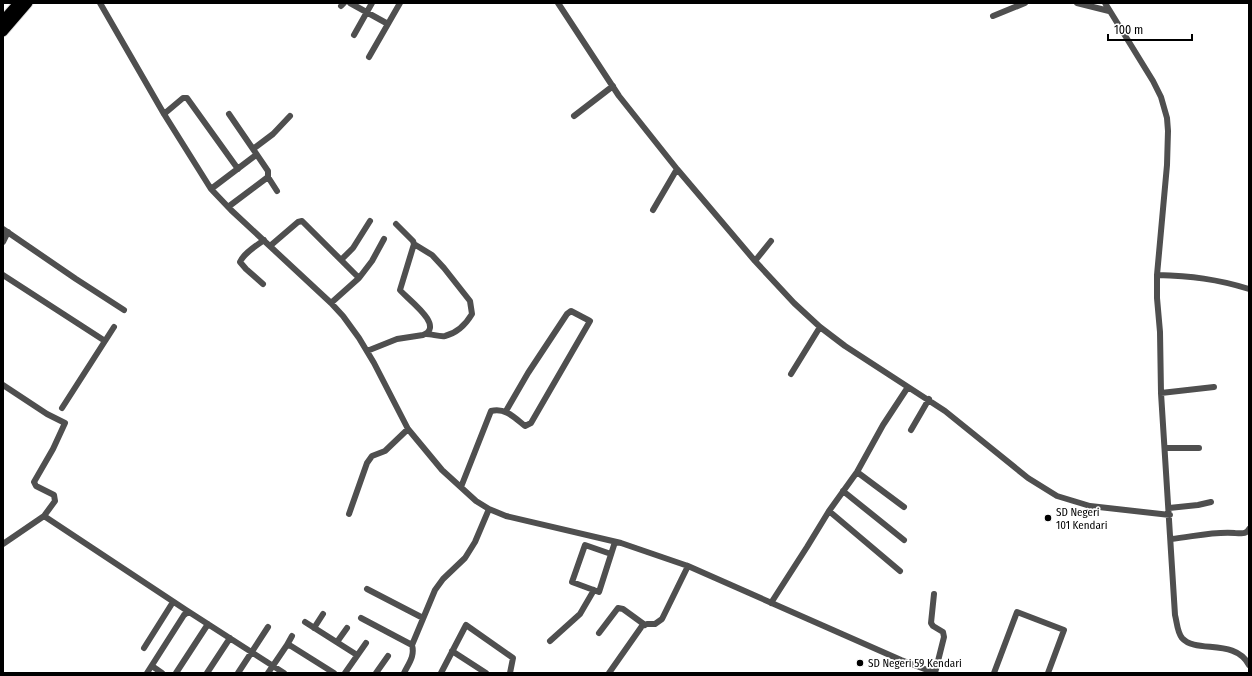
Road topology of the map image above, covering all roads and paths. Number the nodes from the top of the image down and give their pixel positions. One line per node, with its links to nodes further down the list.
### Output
1 (18, 3): 14 (highway)
2 (28, 3): 16 (highway)
3 (100, 3): 20 (street)
4 (350, 3): 12 (street)
5 (372, 3): 12 (street)
6 (400, 3): 15 (street)
7 (558, 3): 19 (street)
8 (1025, 3): 13 (street)
9 (1077, 3): 11 (street)
10 (1104, 3): 11 (street)
11 (1109, 11): 43 (street)
12 (367, 13): 15 (street); 17 (street)
13 (993, 16)
14 (3, 20)
15 (388, 24): 18 (street)
16 (3, 32)
17 (354, 35)
18 (369, 57)
19 (612, 86): 23 (street); 26 (street)
20 (164, 114): 25 (street); 28 (street)
21 (229, 114): 24 (street)
22 (290, 116): 24 (street)
23 (574, 116)
24 (255, 152): 25 (street); 27 (street)
25 (238, 169): 28 (street)
26 (678, 170): 31 (street); 42 (street)
27 (268, 177): 29 (street); 30 (street)
28 (211, 189): 30 (street)
29 (276, 191)
30 (228, 207): 36 (street)
31 (653, 210)
32 (370, 221): 41 (street)
33 (396, 224): 39 (street)
34 (6, 230): 38 (street); 49 (street)
35 (384, 239): 45 (street)
36 (264, 240): 40 (street); 46 (street)
37 (771, 241): 42 (street)
38 (3, 242)
39 (414, 244): 52 (street); 52 (street)
40 (270, 246): 41 (street); 48 (street)
41 (341, 260): 45 (street)
42 (755, 262): 51 (street)
43 (1157, 275): 47 (street); 59 (street)
44 (3, 276): 53 (street)
45 (359, 278): 48 (street)
46 (263, 284)
47 (1249, 289)
48 (331, 303): 54 (street)
49 (124, 310)
50 (114, 327): 53 (street)
51 (820, 327): 55 (street); 57 (street)
52 (426, 334): 54 (street)
53 (105, 341): 61 (street)
54 (367, 351): 63 (street)
55 (791, 374)
56 (3, 385): 77 (street)
57 (908, 387): 60 (street); 67 (street)
58 (1214, 387): 59 (street)
59 (1162, 393): 65 (street)
60 (928, 400): 64 (street); 76 (street)
61 (62, 408)
62 (506, 411): 62 (street); 68 (street)
63 (408, 429): 68 (street); 75 (street)
64 (911, 430)
65 (1165, 448): 66 (street); 73 (street)
66 (1199, 448)
67 (856, 472): 69 (street); 72 (street)
68 (461, 486): 71 (street)
69 (843, 491): 74 (street); 80 (street)
70 (1211, 502): 73 (street)
71 (489, 508): 81 (street); 94 (street)
72 (904, 508)
73 (1169, 508): 76 (street)
74 (829, 511): 85 (street); 90 (street)
75 (349, 514)
76 (1170, 515): 79 (street)
77 (44, 516): 82 (street); 89 (street)
78 (1249, 529): 79 (street)
79 (1171, 539): 114 (street)
80 (904, 540)
81 (615, 542): 83 (street); 84 (street)
82 (3, 544)
83 (611, 554): 87 (street); 87 (street)
84 (688, 566): 90 (street); 97 (street)
85 (900, 571)
86 (367, 590): 94 (street)
87 (594, 590): 104 (street)
88 (934, 594): 133 (street)
89 (173, 602): 91 (street); 109 (street)
90 (771, 603): 117 (street)
91 (188, 612): 96 (street); 115 (street)
92 (324, 614): 99 (street)
93 (361, 618): 108 (street)
94 (424, 618): 108 (street)
95 (305, 622): 99 (street)
96 (208, 624): 103 (street); 120 (street)
97 (645, 625): 101 (street); 132 (street)
98 (268, 627): 111 (street)
99 (314, 628): 105 (street)
100 (347, 628): 105 (street)
101 (599, 633)
102 (292, 636): 107 (street)
103 (230, 638): 111 (street); 121 (street)
104 (550, 641)
105 (337, 642): 112 (street)
106 (366, 643): 112 (street)
107 (287, 645): 116 (street); 125 (street)
108 (412, 645): 128 (street)
109 (144, 648)
110 (452, 651): 129 (street); 130 (street); 131 (street)
111 (251, 652): 116 (street); 122 (street)
112 (358, 655): 126 (street)
113 (388, 656): 127 (street)
114 (1249, 665)
115 (152, 666): 118 (street); 119 (street)
116 (273, 666): 123 (street); 124 (street)
117 (922, 671): 133 (street)
118 (147, 673)
119 (162, 673)
120 (176, 673)
121 (207, 673)
122 (238, 673)
123 (268, 673)
124 (284, 673)
125 (334, 673)
126 (345, 673)
127 (376, 673)
128 (404, 673)
129 (440, 673)
130 (486, 673)
131 (510, 673)
132 (609, 673)
133 (935, 673)
134 (994, 673): 135 (street)
135 (1048, 673)

